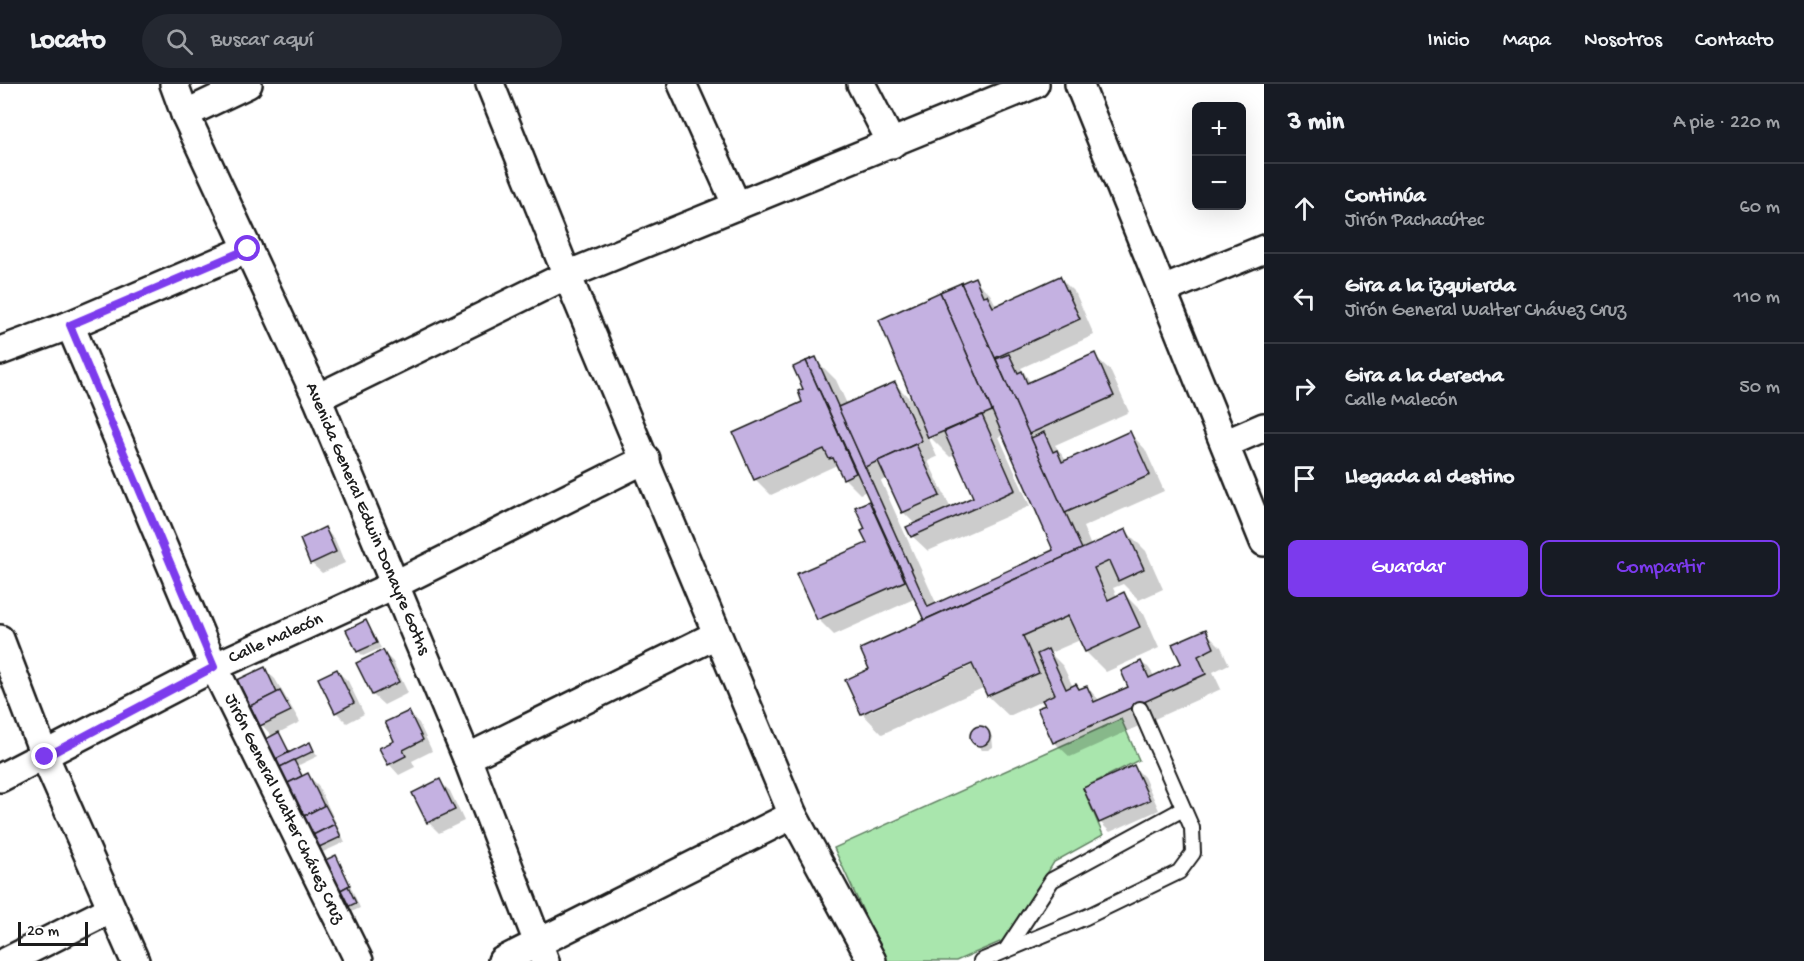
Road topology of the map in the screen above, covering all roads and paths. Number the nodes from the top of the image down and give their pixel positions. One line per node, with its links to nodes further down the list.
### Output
1 (174, 84): 8 (street, Avenida General Edwin Donayre Goths)
2 (248, 84): 8 (street)
3 (490, 84): 13 (street)
4 (682, 84): 10 (street)
5 (861, 84): 9 (street)
6 (1035, 84): 9 (street)
7 (1079, 84): 14 (street)
8 (185, 114): 11 (street, Avenida General Edwin Donayre Goths)
9 (892, 144): 10 (street)
10 (737, 206): 13 (street)
11 (248, 249): 15 (street); 17 (street, Avenida General Edwin Donayre Goths)
12 (1264, 249): 14 (street)
13 (567, 275): 17 (street); 20 (street)
14 (1162, 290): 19 (street)
15 (70, 325): 16 (street); 25 (street, Jirón General Walter Chávez Cruz)
16 (0, 351)
17 (317, 398): 22 (street, Avenida General Edwin Donayre Goths)
18 (1264, 427): 19 (street)
19 (1225, 444): 21 (street)
20 (646, 459): 22 (street, Calle Malecón); 23 (street)
21 (1264, 542)
22 (394, 585): 25 (street, Calle Malecón); 28 (street, Avenida General Edwin Donayre Goths)
23 (716, 634): 28 (street); 31 (street)
24 (0, 639): 27 (street)
25 (214, 667): 27 (street, Calle Malecón); 37 (street, Jirón General Walter Chávez Cruz)
26 (1140, 709): 30 (lane)
27 (45, 757): 29 (street, Calle Malecón); 32 (street)
28 (467, 758): 34 (street, Avenida General Edwin Donayre Goths)
29 (0, 778)
30 (1183, 809): 33 (lane); 33 (lane)
31 (793, 815): 34 (street); 39 (street)
32 (111, 909): 35 (street); 36 (street)
33 (1006, 950): 40 (lane)
34 (541, 952): 38 (street)
35 (7, 961)
36 (135, 961)
37 (359, 961)
38 (502, 961)
39 (872, 961)
40 (981, 961)

